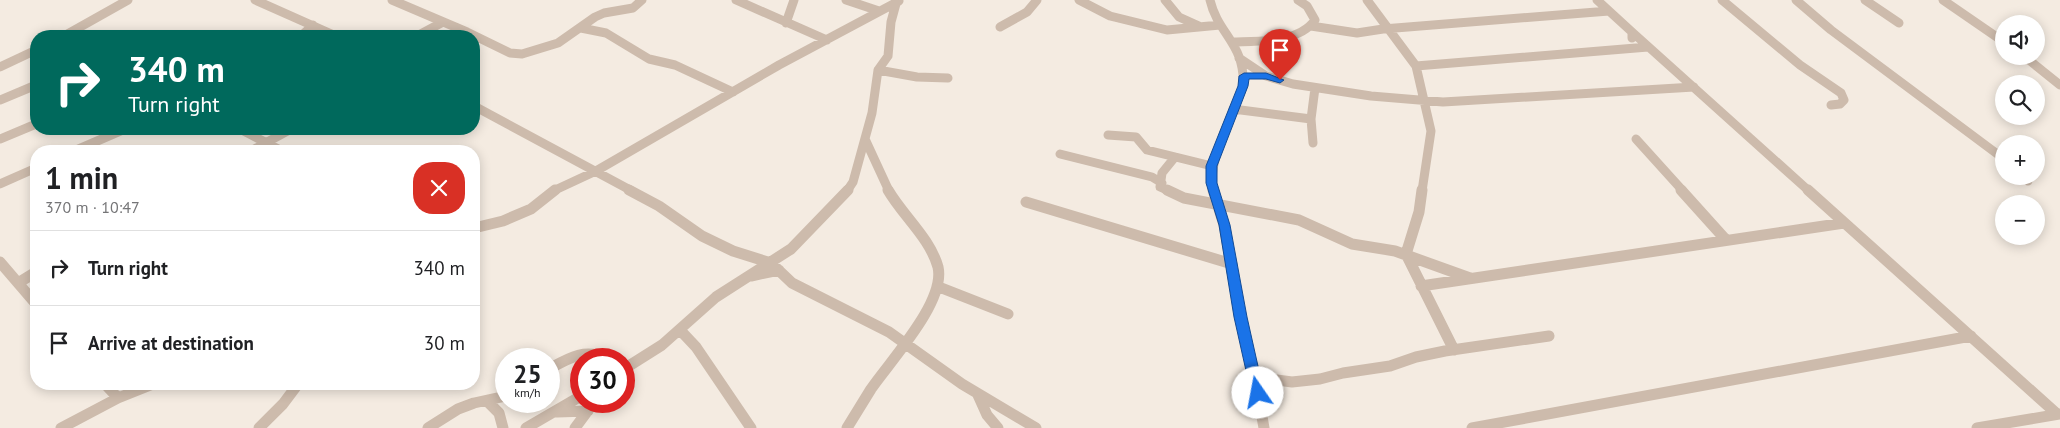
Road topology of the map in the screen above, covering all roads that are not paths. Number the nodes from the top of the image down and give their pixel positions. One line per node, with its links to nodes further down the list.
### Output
1 (128, 0): 32 (street)
2 (255, 0): 25 (street)
3 (392, 0): 22 (street)
4 (642, 0): 30 (street)
5 (736, 0): 23 (street)
6 (794, 0): 23 (street)
7 (846, 0): 20 (street)
8 (1037, 0): 28 (street)
9 (1079, 0): 29 (street)
10 (1165, 0): 29 (street)
11 (1210, 0): 26 (street)
12 (1298, 0): 27 (street)
13 (1367, 0): 31 (street)
14 (1597, 0): 21 (street)
15 (1722, 0): 60 (street)
16 (1796, 0): 77 (street)
17 (1865, 0): 24 (street)
18 (1943, 0): 38 (street)
19 (898, 1): 20 (street); 49 (street)
20 (879, 10): 40 (street)
21 (1610, 11): 31 (street); 37 (street)
22 (443, 22): 35 (street); 36 (street)
23 (786, 23): 40 (street)
24 (1899, 23)
25 (313, 25): 33 (street); 34 (street)
26 (1220, 25): 29 (street); 41 (street)
27 (1312, 26): 31 (street); 41 (street)
28 (1000, 27)
29 (1200, 27)
30 (581, 28): 39 (street); 57 (street)
31 (1387, 28): 47 (street)
32 (76, 30)
33 (308, 30)
34 (323, 30)
35 (428, 30)
36 (460, 30)
37 (1632, 32): 42 (street); 43 (street)
38 (1995, 36)
39 (480, 39)
40 (827, 40): 57 (street)
41 (1233, 42): 45 (street)
42 (1648, 47): 43 (street); 56 (street)
43 (1629, 48): 47 (street)
44 (30, 53): 48 (street)
45 (1239, 58): 50 (street); 51 (street)
46 (2035, 65): 53 (street)
47 (1416, 66): 59 (street)
48 (0, 67)
49 (878, 70): 52 (street); 70 (street)
50 (1244, 76): 51 (street); 62 (street)
51 (1266, 76): 55 (street)
52 (948, 78)
53 (2060, 85)
54 (30, 88): 58 (street)
55 (1315, 88): 59 (street); 63 (street)
56 (1694, 88): 59 (street); 87 (street)
57 (733, 92): 82 (street)
58 (0, 100)
59 (1425, 102): 90 (street)
60 (1831, 105)
61 (480, 109): 82 (street)
62 (1234, 109): 63 (street); 80 (street)
63 (1311, 119): 73 (street)
64 (30, 126): 69 (street)
65 (110, 135): 74 (street)
66 (251, 135): 72 (street)
67 (280, 135): 72 (street)
68 (1108, 135): 79 (street)
69 (0, 139)
70 (865, 139): 93 (street); 98 (street)
71 (1636, 139): 89 (street)
72 (266, 143): 75 (street); 76 (street)
73 (1313, 143)
74 (88, 145)
75 (262, 145)
76 (270, 145)
77 (1995, 152)
78 (1060, 154): 83 (street)
79 (1175, 157): 80 (street); 83 (street)
80 (1212, 166): 86 (street)
81 (30, 171): 84 (street)
82 (596, 171): 88 (street); 93 (street)
83 (1162, 183): 86 (street)
84 (0, 184)
85 (1026, 202): 92 (street)
86 (1218, 205): 90 (street); 92 (street)
87 (1844, 222): 89 (street); 103 (street)
88 (480, 227)
89 (1726, 240): 95 (street)
90 (1406, 254): 95 (street); 97 (street)
91 (0, 262): 96 (street)
92 (1232, 264): 107 (street)
93 (775, 266): 101 (street); 104 (street)
94 (30, 276): 96 (street)
95 (1471, 278): 97 (street)
96 (18, 283): 99 (street)
97 (1421, 286): 105 (street)
98 (939, 287): 100 (street); 104 (street)
99 (30, 297)
100 (1008, 314)
101 (680, 330): 106 (street); 124 (street)
102 (1549, 336): 105 (street)
103 (1971, 336): 117 (street); 129 (street)
104 (907, 343): 111 (street); 125 (street)
105 (1454, 350): 107 (street)
106 (635, 362)
107 (1255, 377): 128 (street)
108 (111, 390): 112 (street)
109 (138, 390): 112 (street)
110 (293, 390): 119 (street)
111 (977, 393): 126 (street); 127 (street)
112 (118, 398): 118 (street)
113 (495, 399): 114 (street)
114 (487, 401): 120 (street); 121 (street)
115 (552, 413): 122 (street)
116 (587, 413): 123 (street)
117 (2059, 414): 130 (street)
118 (61, 428)
119 (259, 428)
120 (428, 428)
121 (503, 428)
122 (526, 428)
123 (575, 428)
124 (751, 428)
125 (847, 428)
126 (998, 428)
127 (1036, 428)
128 (1264, 428)
129 (1472, 428)
130 (1977, 428)

